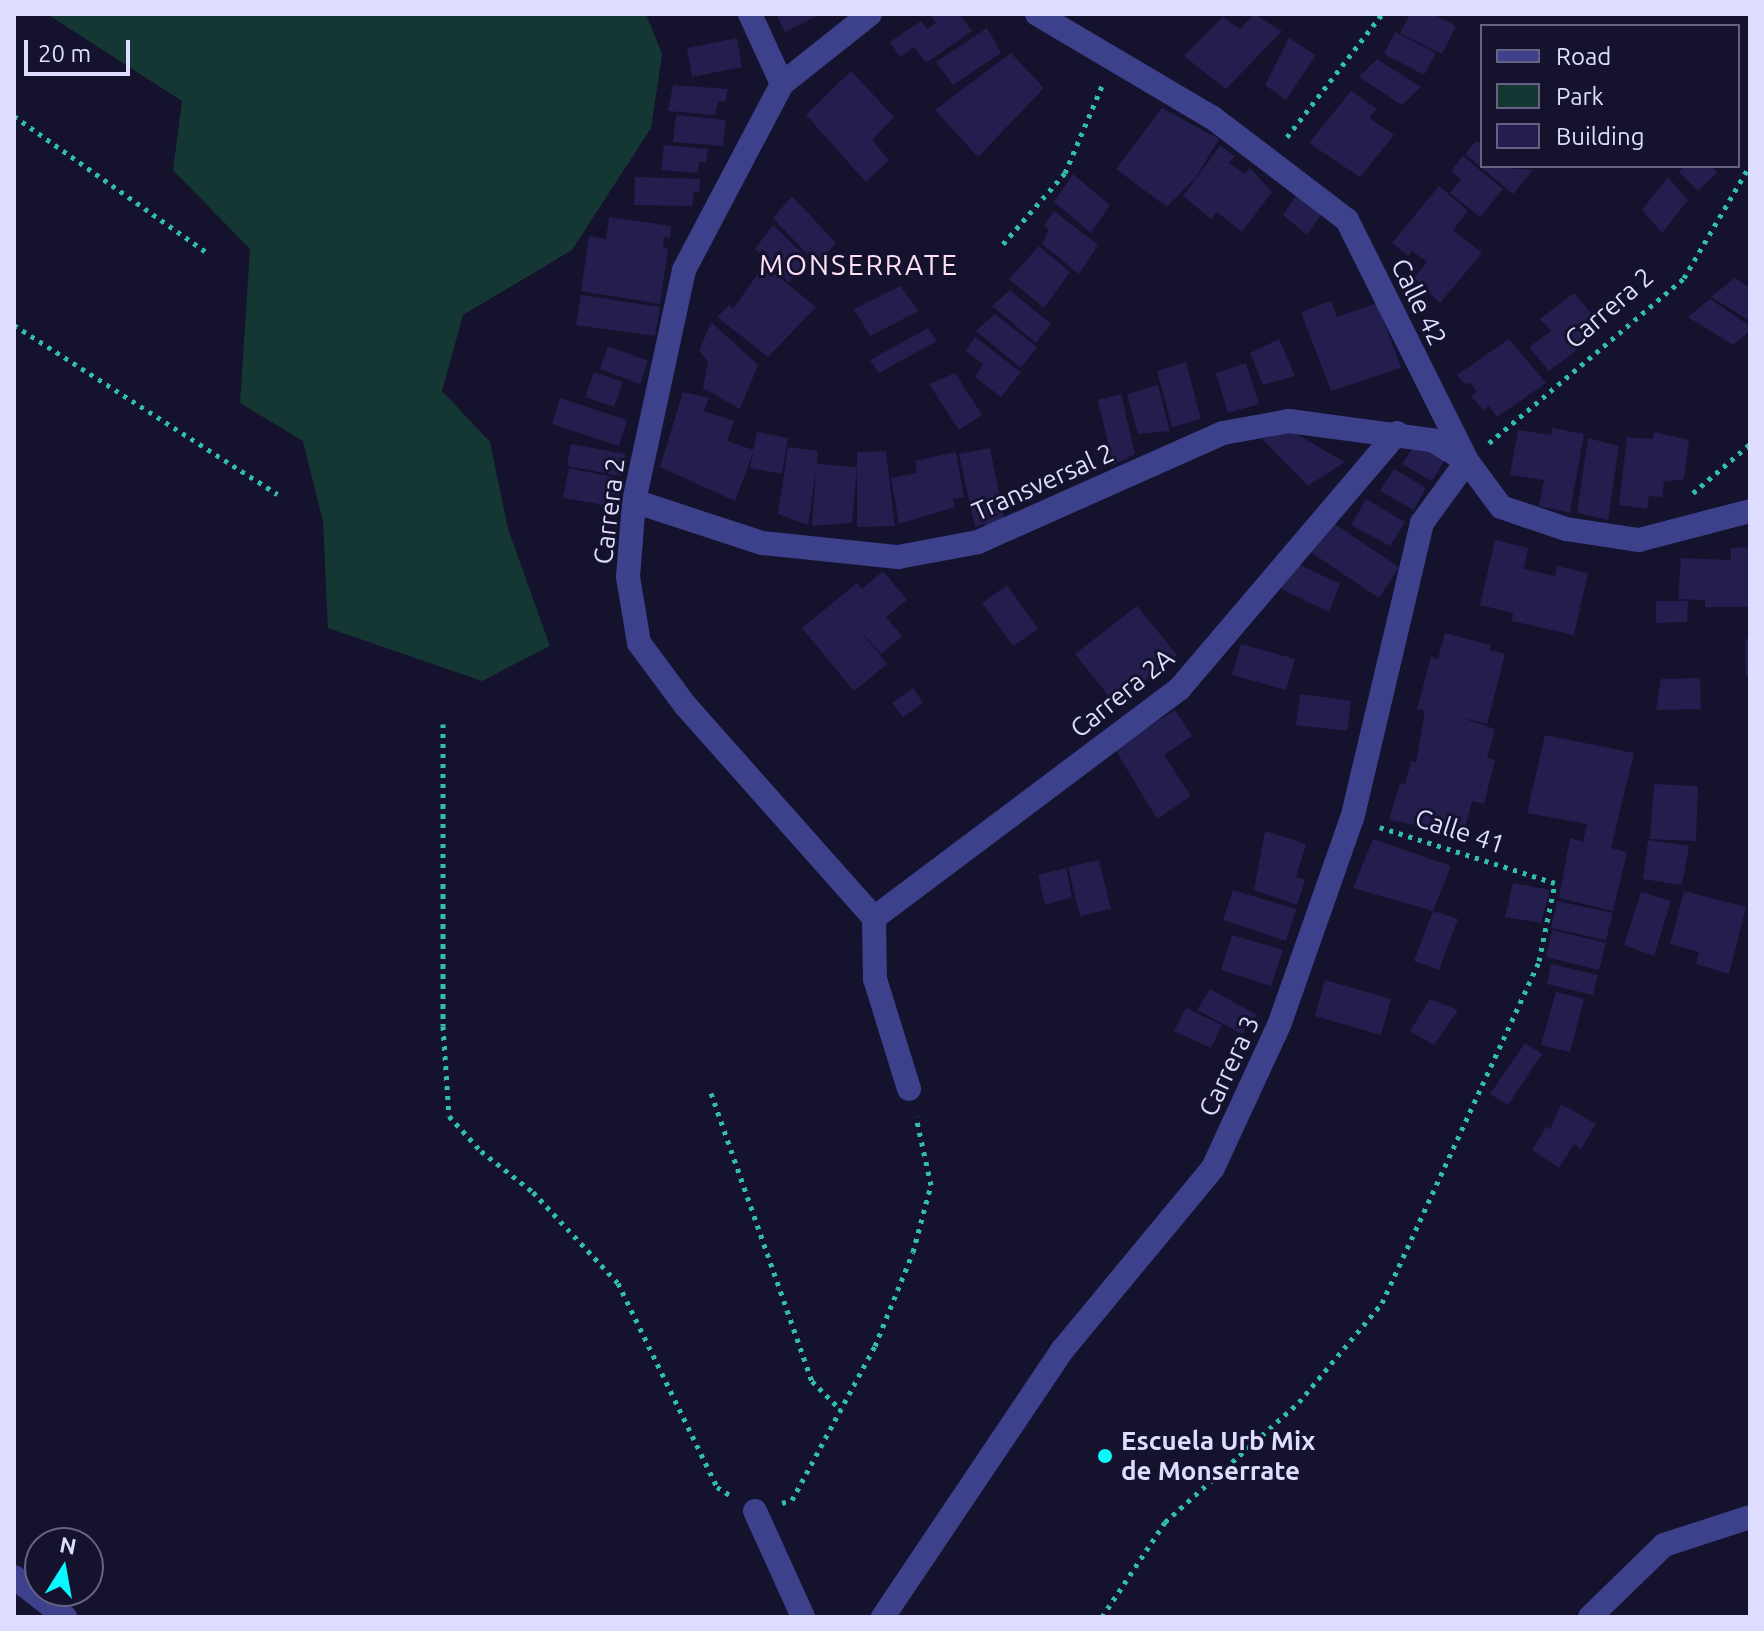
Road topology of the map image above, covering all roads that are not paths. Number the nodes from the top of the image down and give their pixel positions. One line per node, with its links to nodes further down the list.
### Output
1 (750, 14): 4 (street)
2 (870, 14): 4 (street, Carrera 2)
3 (1037, 14): 6 (street, Calle 42)
4 (782, 84): 7 (street, Carrera 2)
5 (1397, 433): 6 (street, Transversal 2); 7 (street, Transversal 2); 9 (street, Carrera 2A)
6 (1467, 461): 8 (street, Calle 42); 16 (street, Carrera 3)
7 (634, 501): 9 (street, Carrera 2)
8 (1750, 511)
9 (874, 918): 10 (street)
10 (909, 1089)
11 (755, 1511): 15 (street)
12 (1750, 1517): 17 (street)
13 (14, 1577): 14 (street)
14 (65, 1617)
15 (803, 1617)
16 (883, 1617)
17 (1590, 1617)

